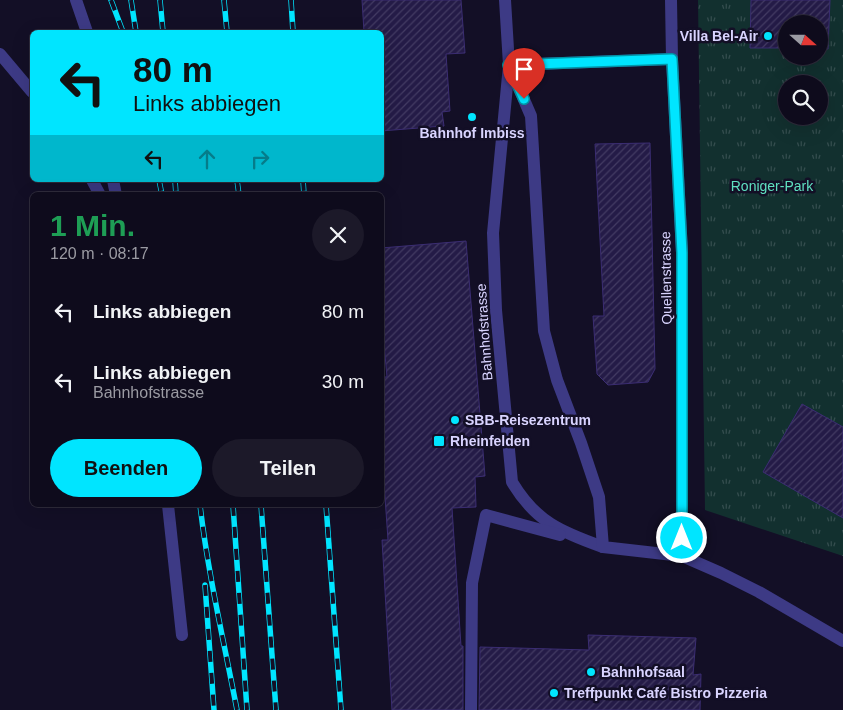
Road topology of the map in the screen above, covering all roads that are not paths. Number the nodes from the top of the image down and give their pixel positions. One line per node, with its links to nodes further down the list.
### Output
1 (76, 0): 4 (street)
2 (505, 0): 7 (street, Bahnhofstrasse)
3 (671, 0): 6 (street, Quellenstrasse)
4 (86, 30)
5 (0, 54): 8 (street)
6 (672, 59): 7 (street); 11 (street, Quellenstrasse)
7 (508, 65): 10 (street, Bahnhofstrasse); 10 (street, Bahnhofstrasse)
8 (30, 90)
9 (168, 507): 12 (street)
10 (603, 547): 11 (street, Bahnhofstrasse); 14 (street)
11 (682, 556): 13 (street, Bahnhofstrasse)
12 (182, 636)
13 (843, 641)
14 (471, 710)

